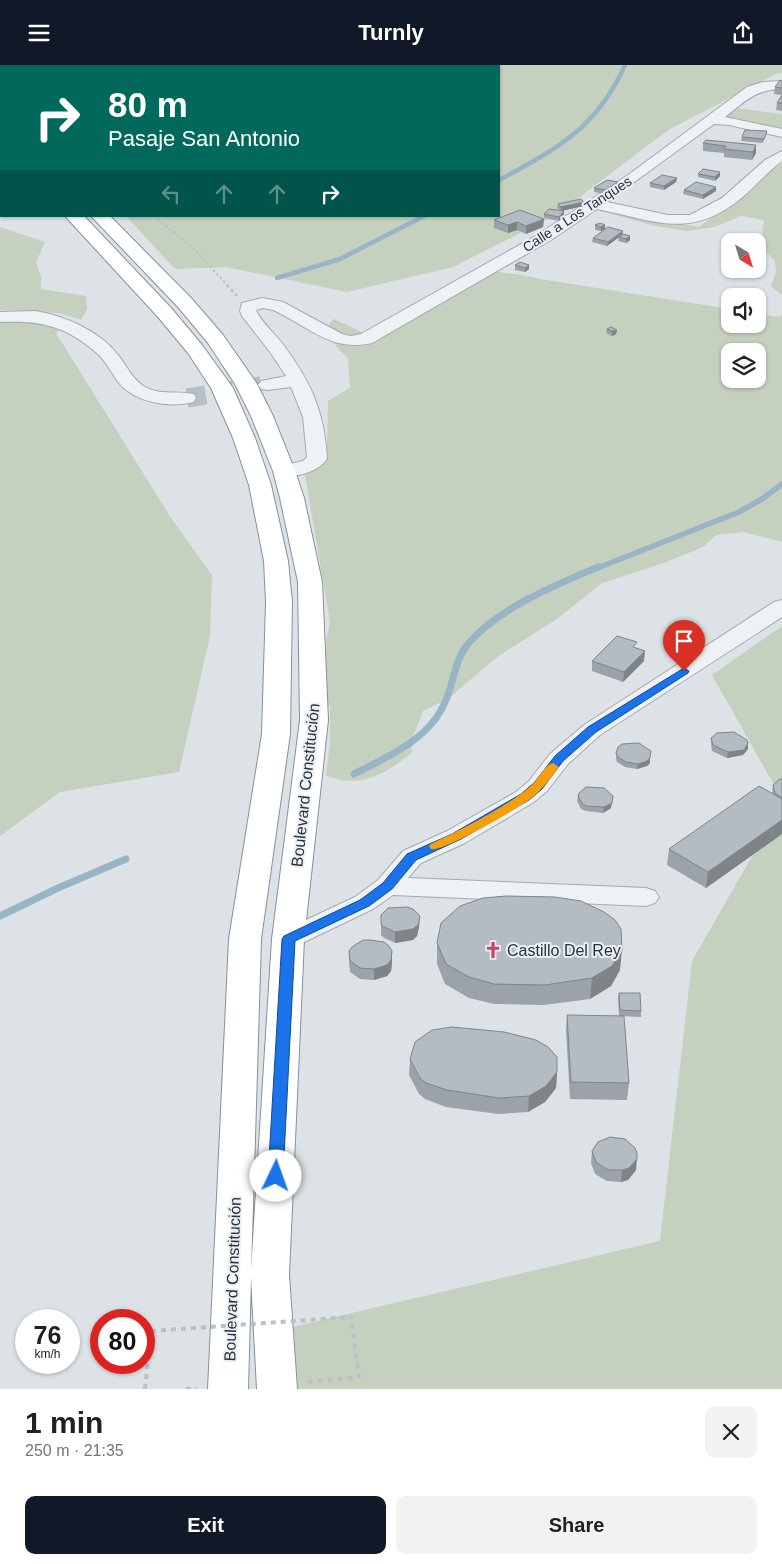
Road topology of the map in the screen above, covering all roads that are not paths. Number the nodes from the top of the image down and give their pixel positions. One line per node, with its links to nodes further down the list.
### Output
1 (782, 85): 2 (street, Calle a Los Tanques)
2 (711, 120): 3 (street); 5 (street, Calle a Los Tanques)
3 (782, 133)
4 (782, 155): 5 (street)
5 (594, 205): 9 (street, Calle a Los Tanques)
6 (75, 217): 18 (highway, Boulevard Constitución)
7 (101, 217): 12 (highway, Boulevard Constitución)
8 (0, 317): 11 (street)
9 (298, 380): 10 (street); 12 (street)
10 (267, 385)
11 (187, 398)
12 (284, 471): 16 (highway, Boulevard Constitución)
13 (782, 607): 14 (street)
14 (388, 886): 15 (street); 16 (street)
15 (646, 897)
16 (288, 939): 17 (highway, Boulevard Constitución)
17 (277, 1387)
18 (228, 1389)

